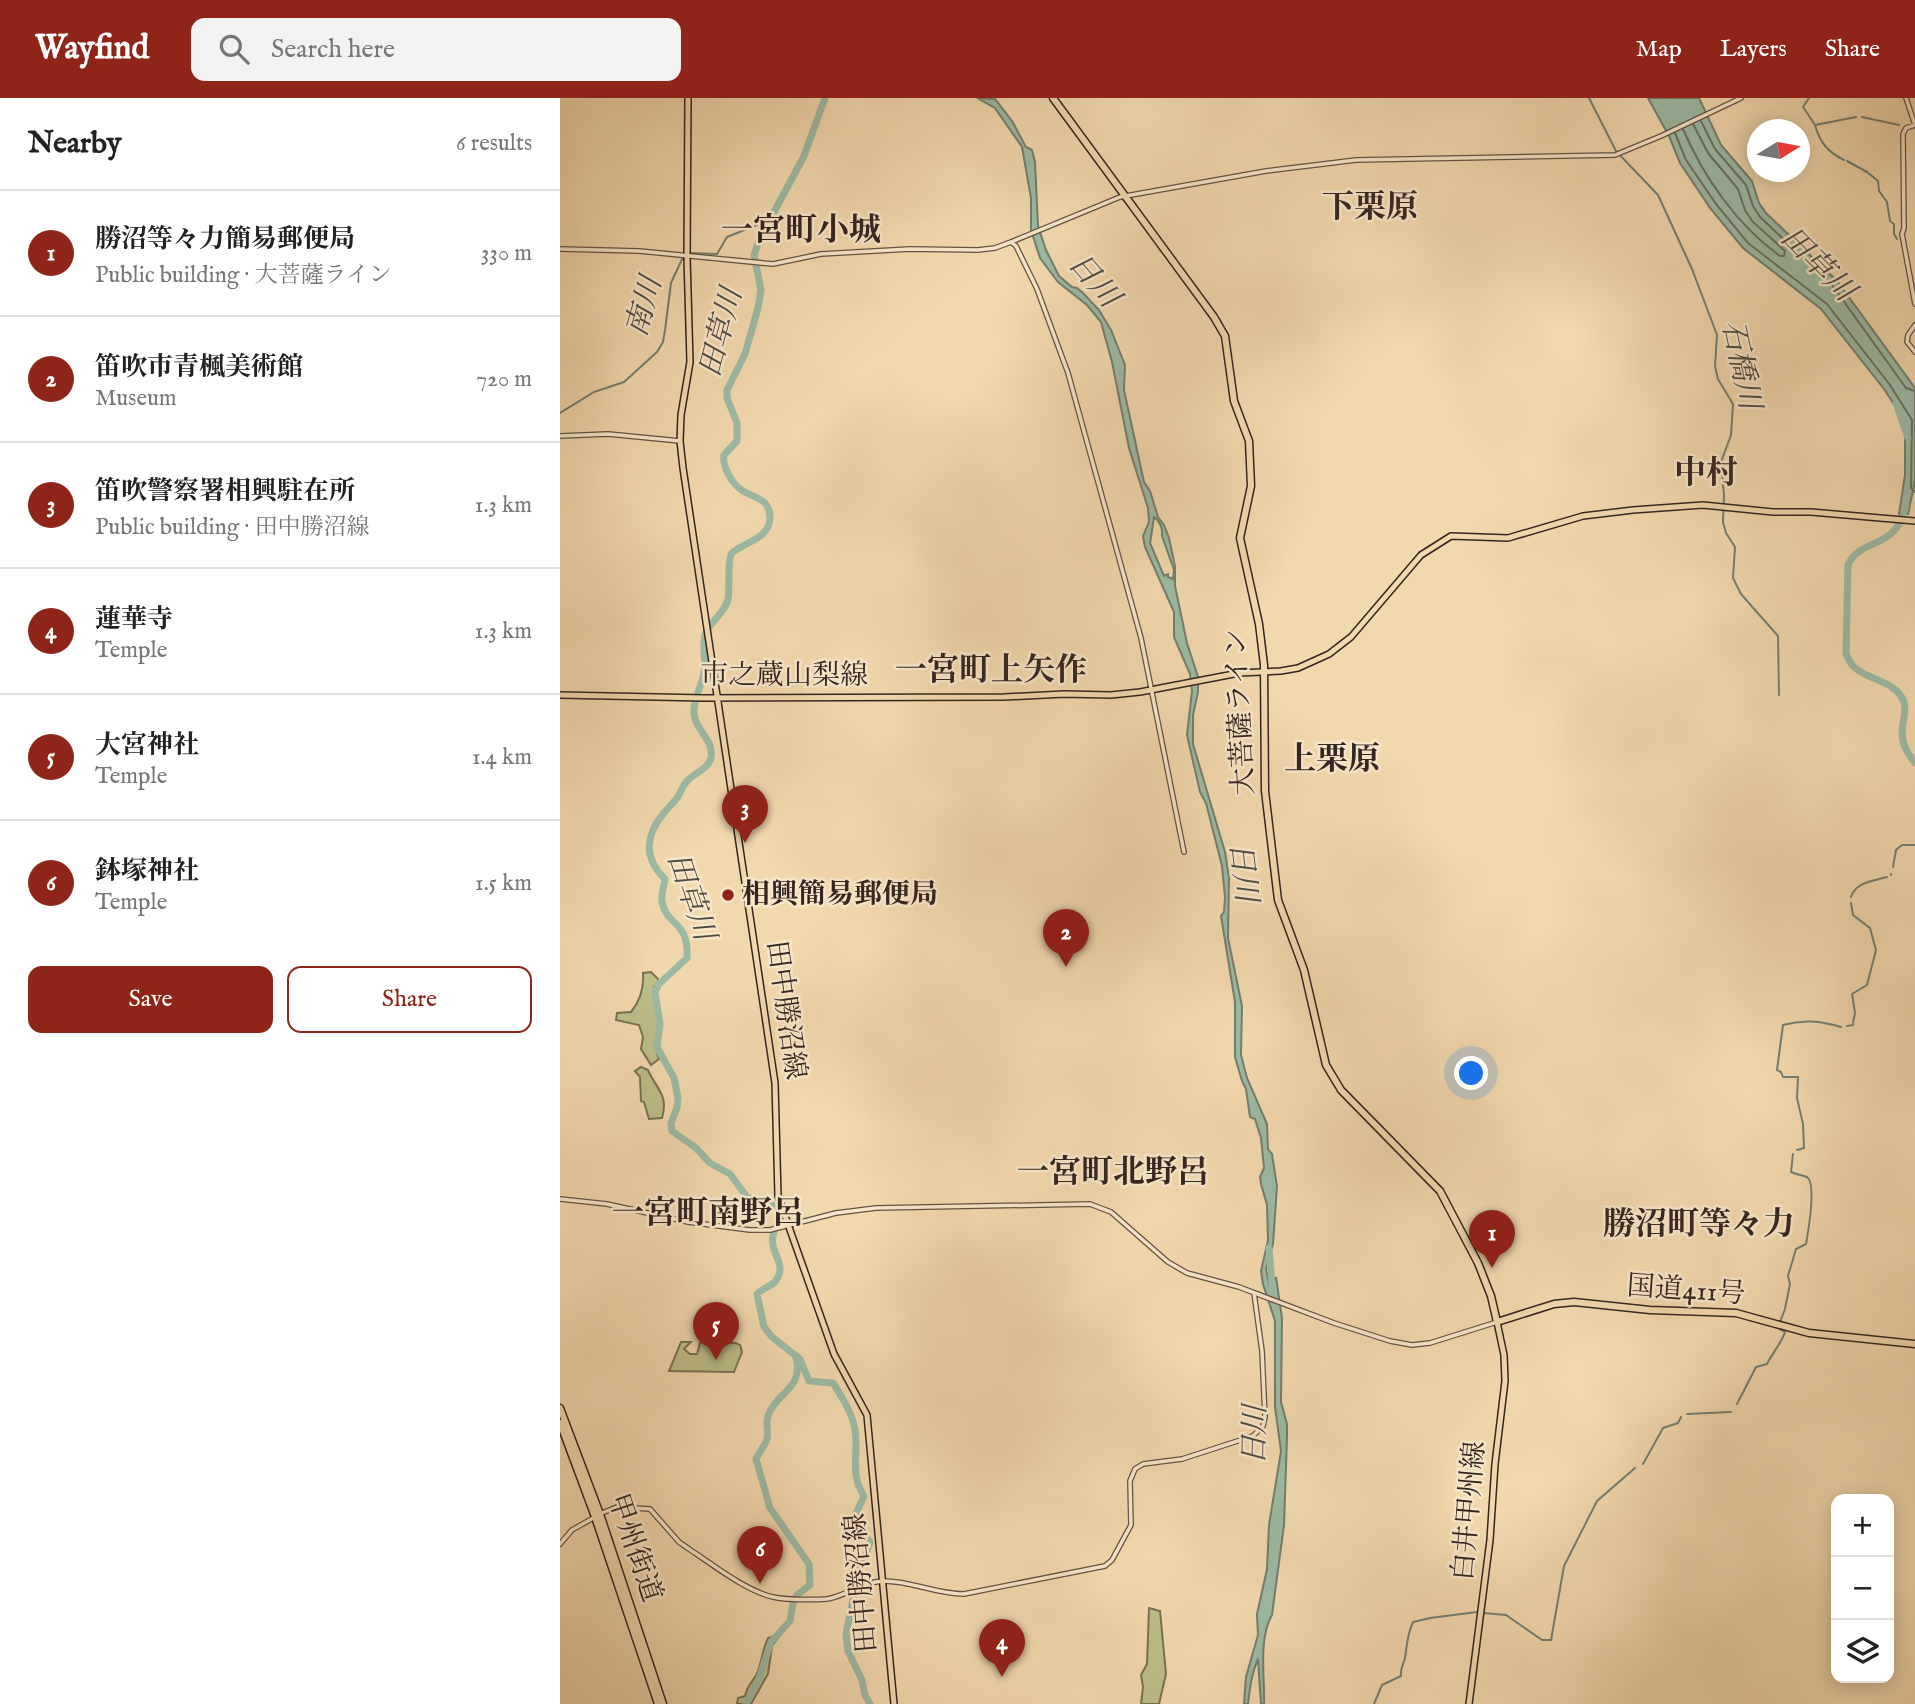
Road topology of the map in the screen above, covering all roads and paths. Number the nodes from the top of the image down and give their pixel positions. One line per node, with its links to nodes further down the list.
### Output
1 (688, 98): 8 (main road, 田中勝沼線)
2 (1053, 98): 5 (highway, 大菩薩ライン)
3 (1741, 98): 5 (street)
4 (1906, 98): 9 (street)
5 (1125, 196): 6 (street); 15 (highway, 大菩薩ライン)
6 (1011, 242): 8 (street); 16 (street)
7 (560, 249): 8 (street)
8 (685, 255): 13 (main road, 田中勝沼線)
9 (1915, 304)
10 (1915, 325): 11 (street)
11 (1915, 352)
12 (560, 436): 13 (street)
13 (680, 441): 18 (main road, 田中勝沼線)
14 (1912, 520): 15 (main road, 市之蔵山梨線)
15 (1264, 673): 16 (main road, 市之蔵山梨線); 23 (highway, 大菩薩ライン)
16 (1152, 689): 18 (main road, 市之蔵山梨線); 19 (street)
17 (560, 695): 18 (main road, 市之蔵山梨線)
18 (718, 698): 21 (main road, 田中勝沼線)
19 (1184, 852)
20 (560, 1199): 21 (street)
21 (788, 1226): 22 (street); 29 (main road, 田中勝沼線)
22 (1257, 1294): 23 (street); 29 (street)
23 (1497, 1322): 24 (highway, 国道411号); 34 (main road, 白井甲州線)
24 (1915, 1345)
25 (560, 1408): 27 (highway, 甲州街道)
26 (560, 1423): 27 (highway)
27 (598, 1515): 28 (street); 29 (street); 30 (highway)
28 (560, 1544)
29 (883, 1581): 33 (main road, 田中勝沼線)
30 (629, 1605): 31 (highway); 32 (highway, 甲州街道)
31 (658, 1704)
32 (663, 1704)
33 (894, 1704)
34 (1469, 1704)

